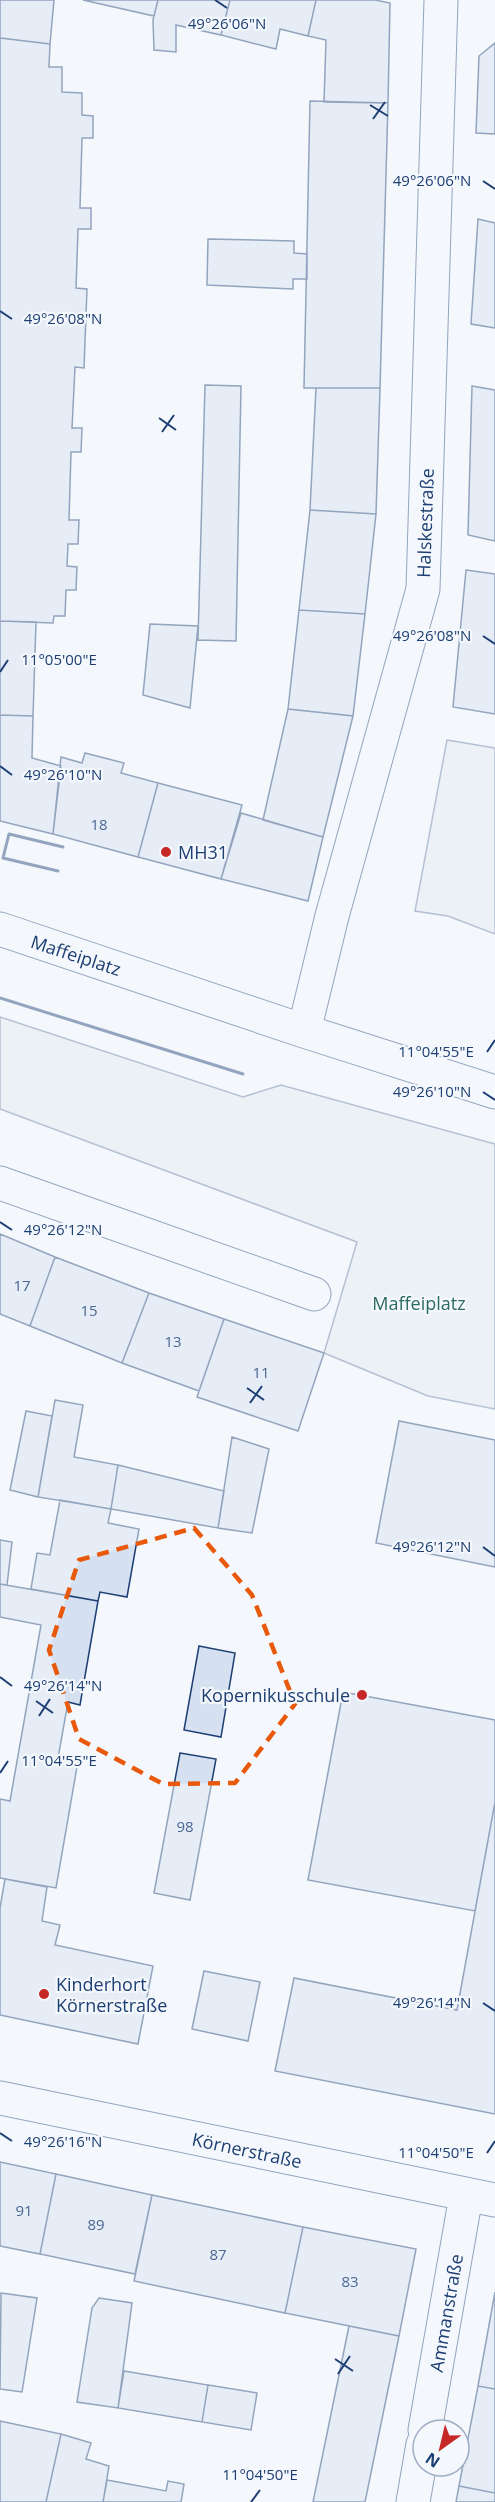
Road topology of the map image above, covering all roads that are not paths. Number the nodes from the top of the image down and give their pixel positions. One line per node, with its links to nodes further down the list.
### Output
1 (441, 0): 3 (street, Halskestraße)
2 (0, 929): 3 (street, Maffeiplatz)
3 (304, 1031): 4 (street, Maffeiplatz)
4 (495, 1092)
5 (0, 1183): 6 (street)
6 (314, 1294)
7 (0, 2098): 8 (street, Körnerstraße)
8 (480, 2198): 9 (street, Ammanstraße)
9 (428, 2418)
10 (417, 2478): 11 (street)
11 (413, 2502)

